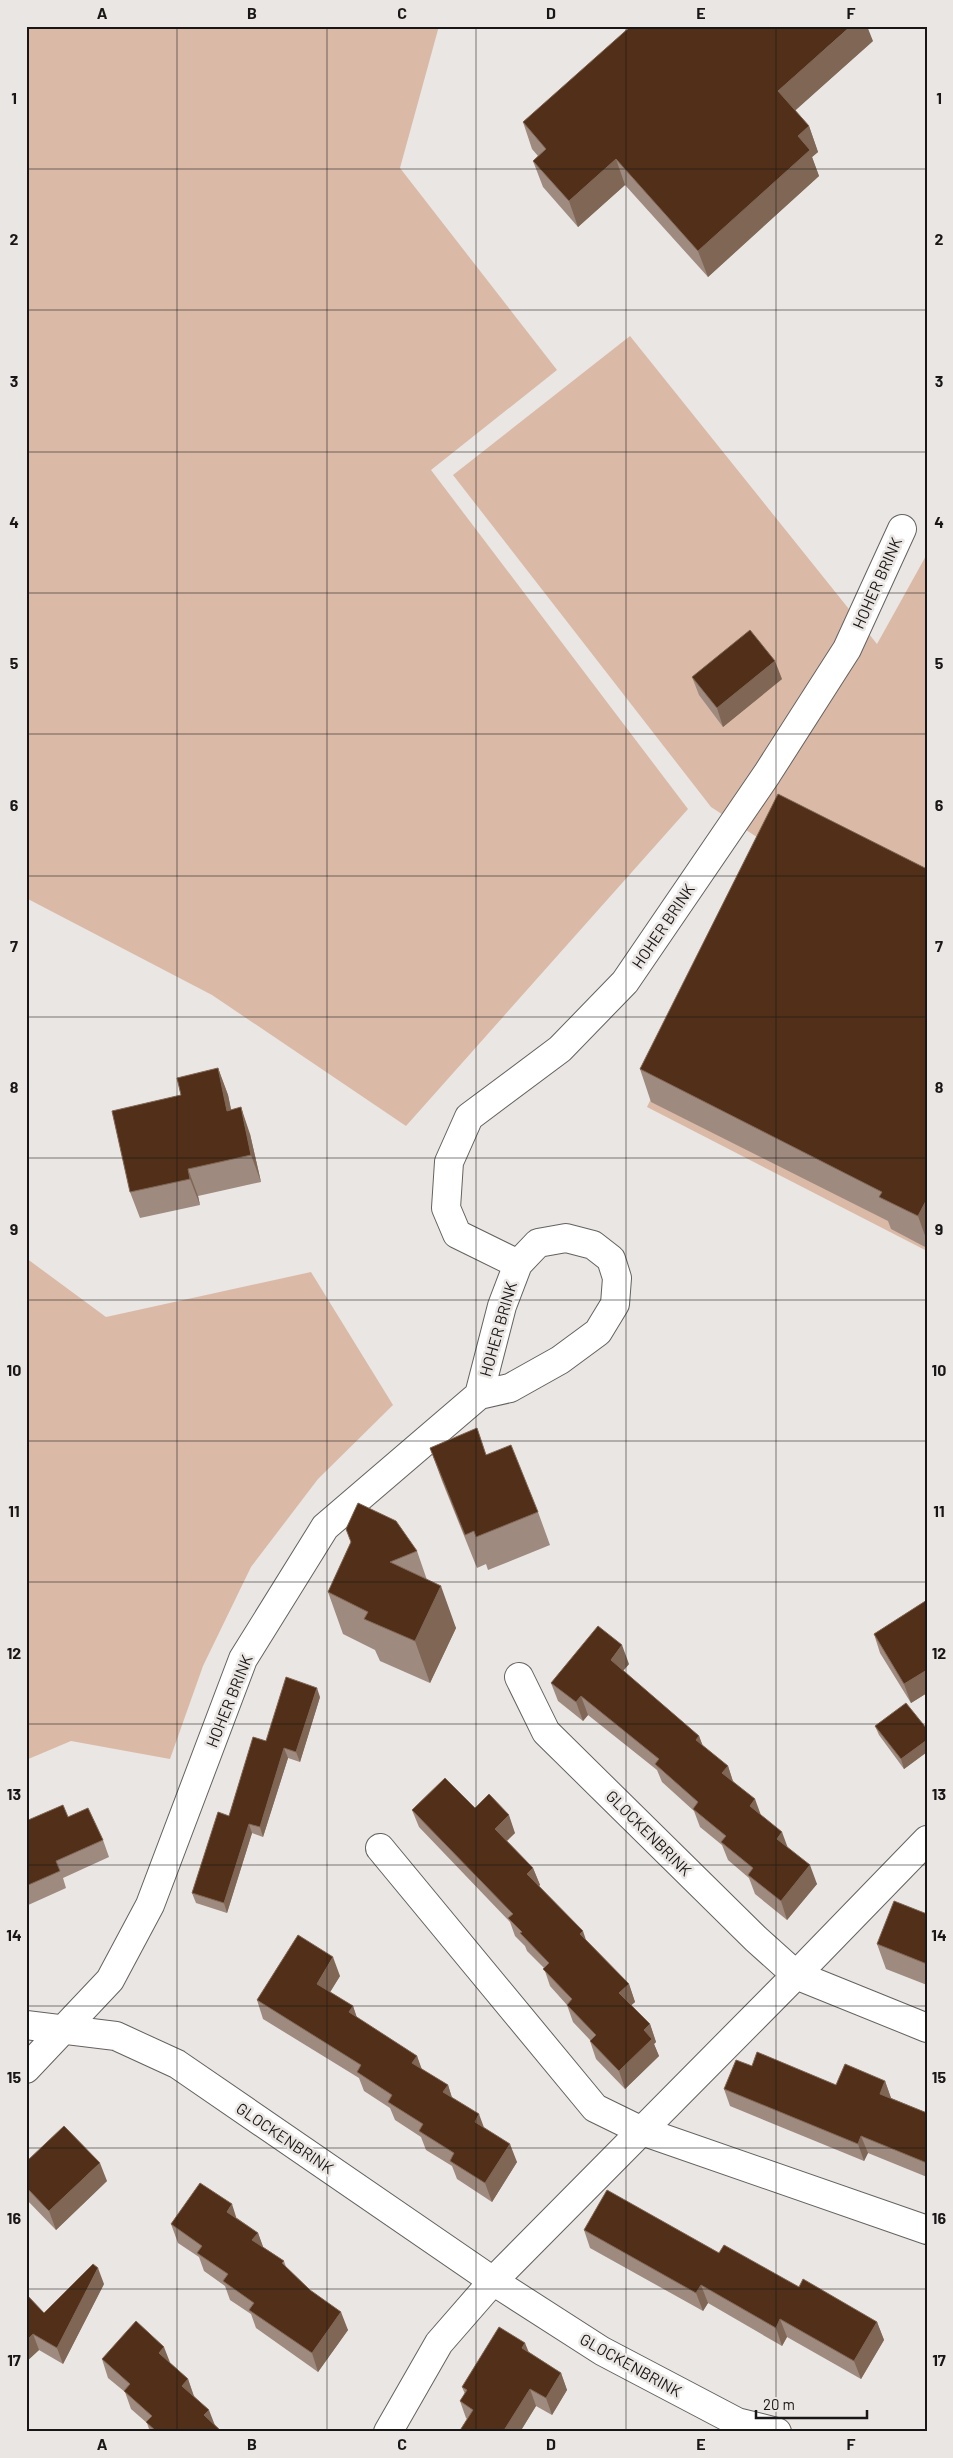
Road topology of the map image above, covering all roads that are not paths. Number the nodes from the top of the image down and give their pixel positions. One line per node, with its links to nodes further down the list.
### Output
1 (902, 529): 2 (street, HOHER BRINK)
2 (518, 1264): 3 (street, HOHER BRINK); 3 (street, HOHER BRINK)
3 (479, 1395): 9 (street, HOHER BRINK)
4 (519, 1677): 7 (street, GLOCKENBRINK)
5 (927, 1840): 7 (street)
6 (380, 1848): 12 (street)
7 (796, 1975): 10 (street, GLOCKENBRINK); 12 (street)
8 (26, 2025): 9 (street, GLOCKENBRINK)
9 (63, 2028): 11 (street, HOHER BRINK); 14 (street, GLOCKENBRINK)
10 (927, 2028)
11 (26, 2069)
12 (642, 2131): 13 (street); 14 (street)
13 (927, 2230)
14 (493, 2281): 15 (street); 16 (street, GLOCKENBRINK)
15 (388, 2432)
16 (777, 2432)

